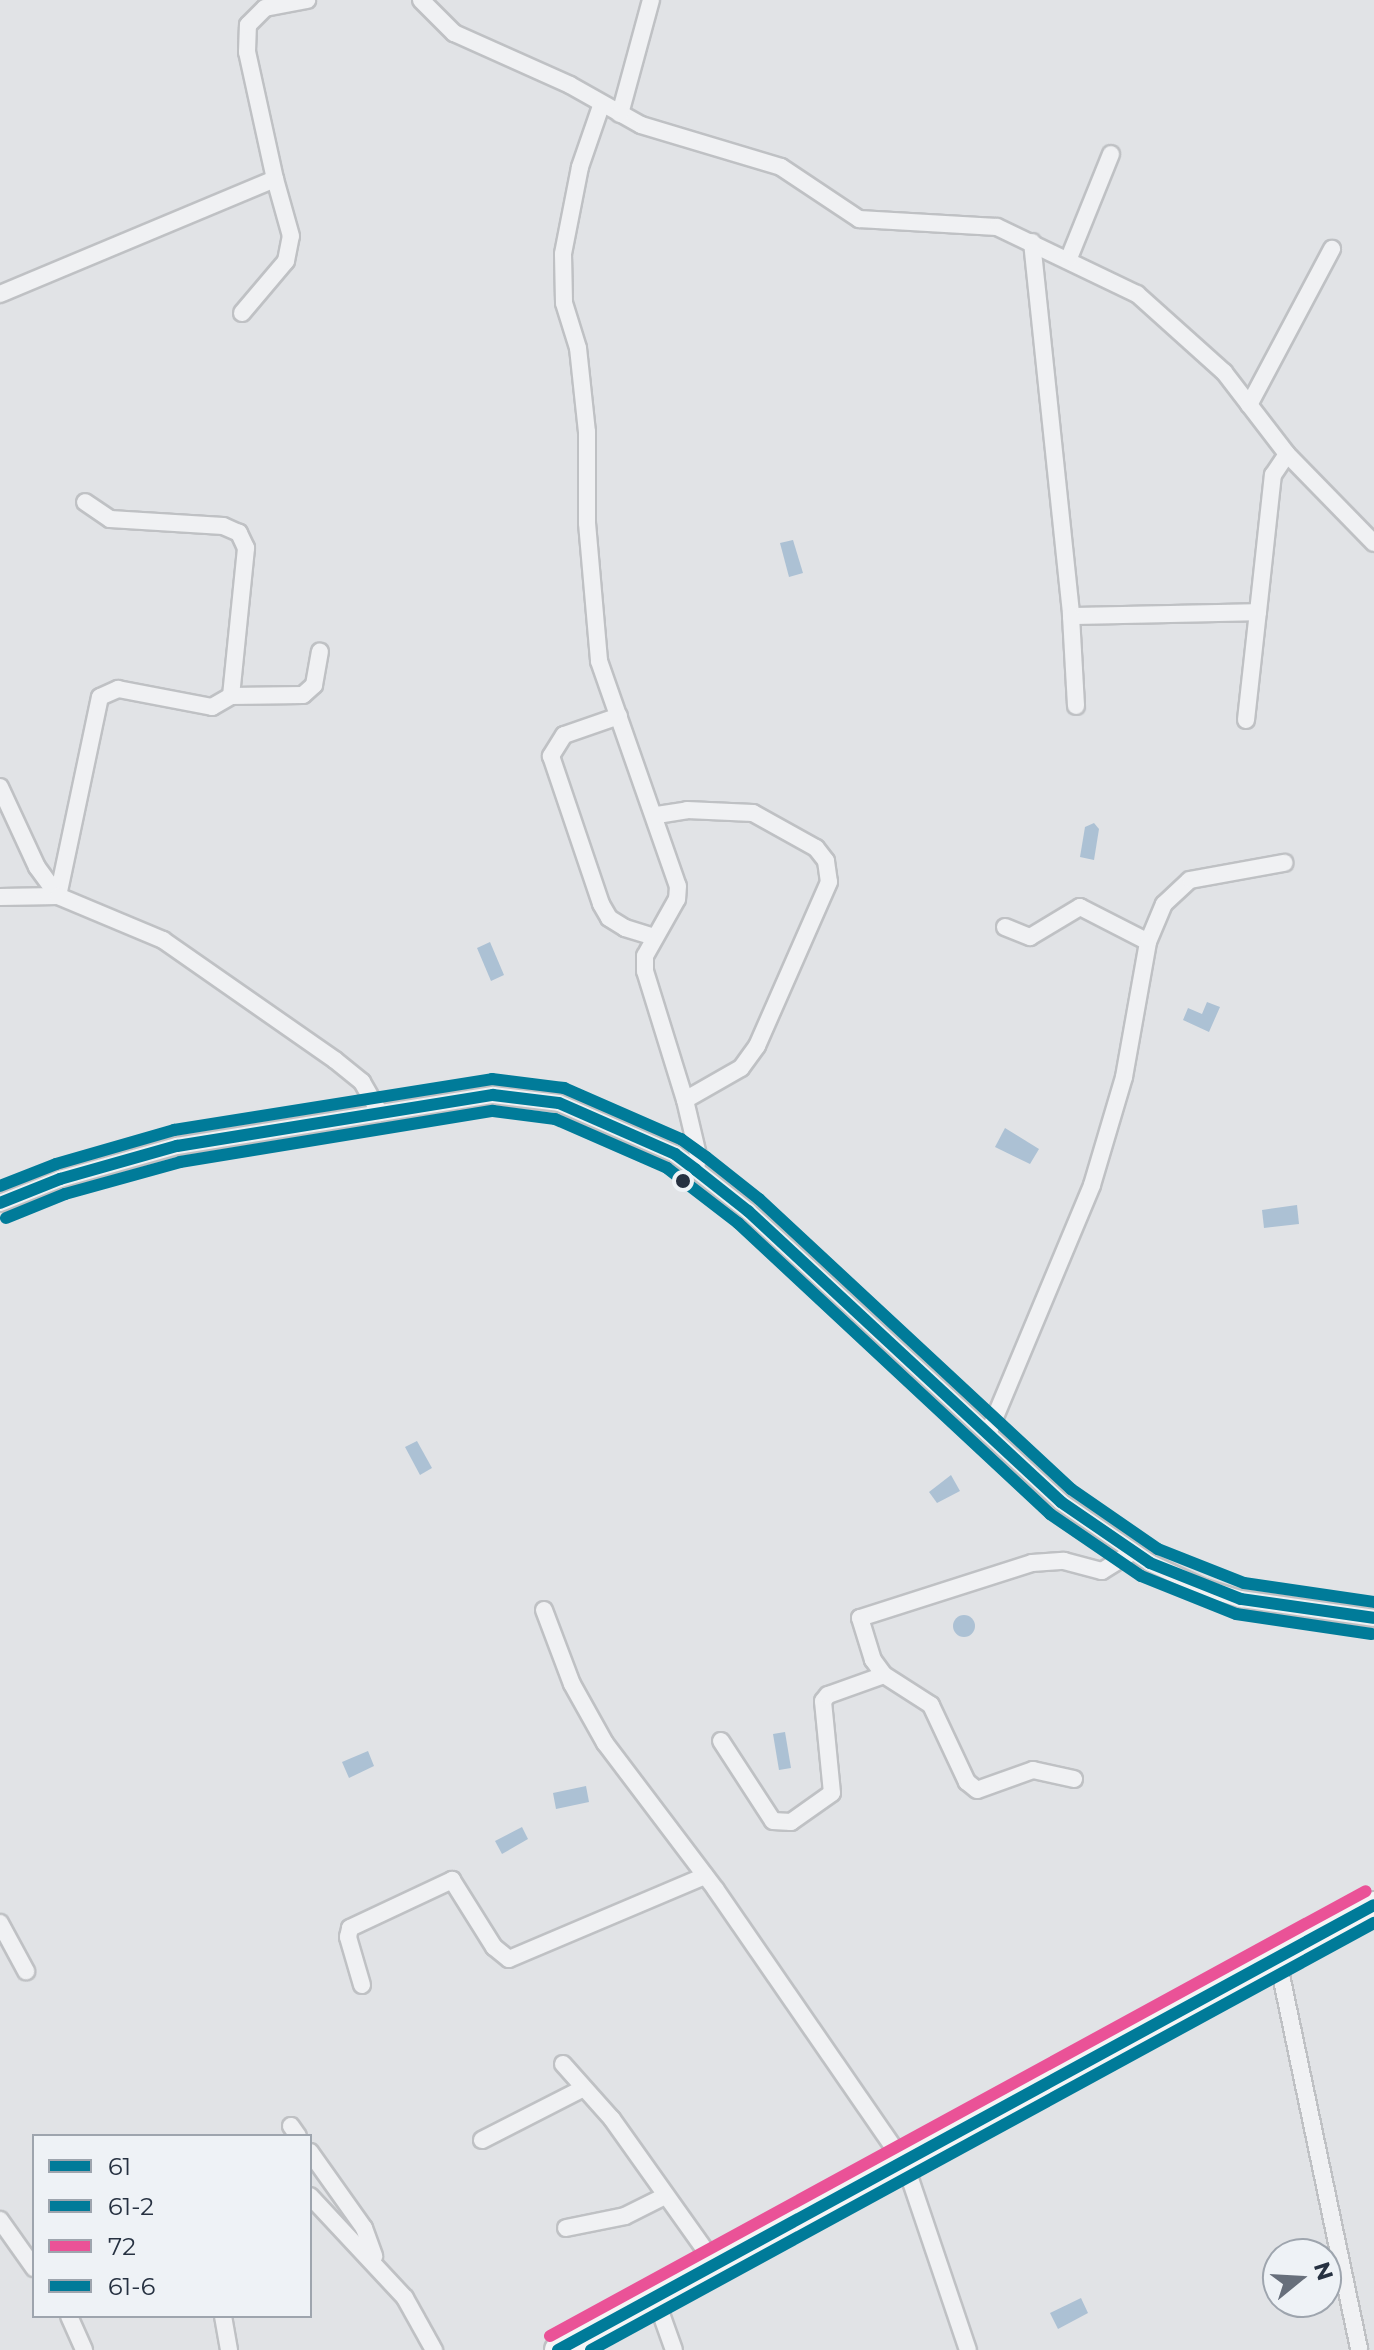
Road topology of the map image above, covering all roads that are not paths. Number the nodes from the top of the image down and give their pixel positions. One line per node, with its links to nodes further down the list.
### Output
1 (307, 0): 7 (street)
2 (421, 0): 4 (street)
3 (651, 0): 5 (street)
4 (601, 106): 5 (street); 22 (street)
5 (620, 114): 8 (street)
6 (1111, 154): 10 (street)
7 (275, 179): 11 (street); 12 (street)
8 (1032, 242): 10 (street); 18 (street)
9 (1332, 249): 13 (street)
10 (1069, 258): 13 (street)
11 (0, 294)
12 (242, 313)
13 (1249, 405): 14 (street)
14 (1287, 454): 16 (street); 17 (street)
15 (85, 502): 20 (street)
16 (1374, 543)
17 (1258, 612): 18 (street); 23 (street)
18 (1071, 616): 21 (street)
19 (320, 652): 20 (street)
20 (231, 696): 27 (street)
21 (1076, 706)
22 (619, 716): 25 (street); 30 (street)
23 (1246, 720)
24 (0, 787): 27 (street)
25 (657, 815): 30 (street); 32 (street)
26 (1284, 863): 31 (street)
27 (58, 896): 28 (street); 33 (street)
28 (0, 897)
29 (1005, 927): 31 (street)
30 (655, 937): 32 (street)
31 (1148, 942): 36 (street)
32 (685, 1100): 34 (street)
33 (380, 1113): 34 (street); 35 (street)
34 (696, 1170): 36 (street)
35 (0, 1203)
36 (988, 1434): 37 (street)
37 (1133, 1552): 39 (street); 40 (street)
38 (544, 1610): 43 (street)
39 (1374, 1618)
40 (884, 1675): 41 (street); 42 (street)
41 (721, 1741)
42 (1074, 1779)
43 (705, 1876): 48 (street); 53 (street)
44 (1374, 1905): 46 (main road)
45 (0, 1923): 47 (street)
46 (1277, 1956): 53 (main road); 70 (street)
47 (26, 1971)
48 (362, 1985)
49 (563, 2064): 50 (street)
50 (584, 2088): 51 (street); 54 (street)
51 (482, 2140)
52 (312, 2155): 58 (street)
53 (905, 2164): 59 (main road); 69 (street)
54 (665, 2196): 57 (street); 59 (street)
55 (312, 2198): 58 (street)
56 (0, 2220): 60 (street)
57 (566, 2228)
58 (377, 2264): 66 (street)
59 (715, 2264): 61 (main road)
60 (32, 2265)
61 (655, 2297): 67 (main road); 68 (street)
62 (70, 2318): 64 (street)
63 (223, 2318): 65 (street)
64 (84, 2350)
65 (229, 2350)
66 (434, 2350)
67 (558, 2350)
68 (674, 2350)
69 (968, 2350)
70 (1359, 2350)

